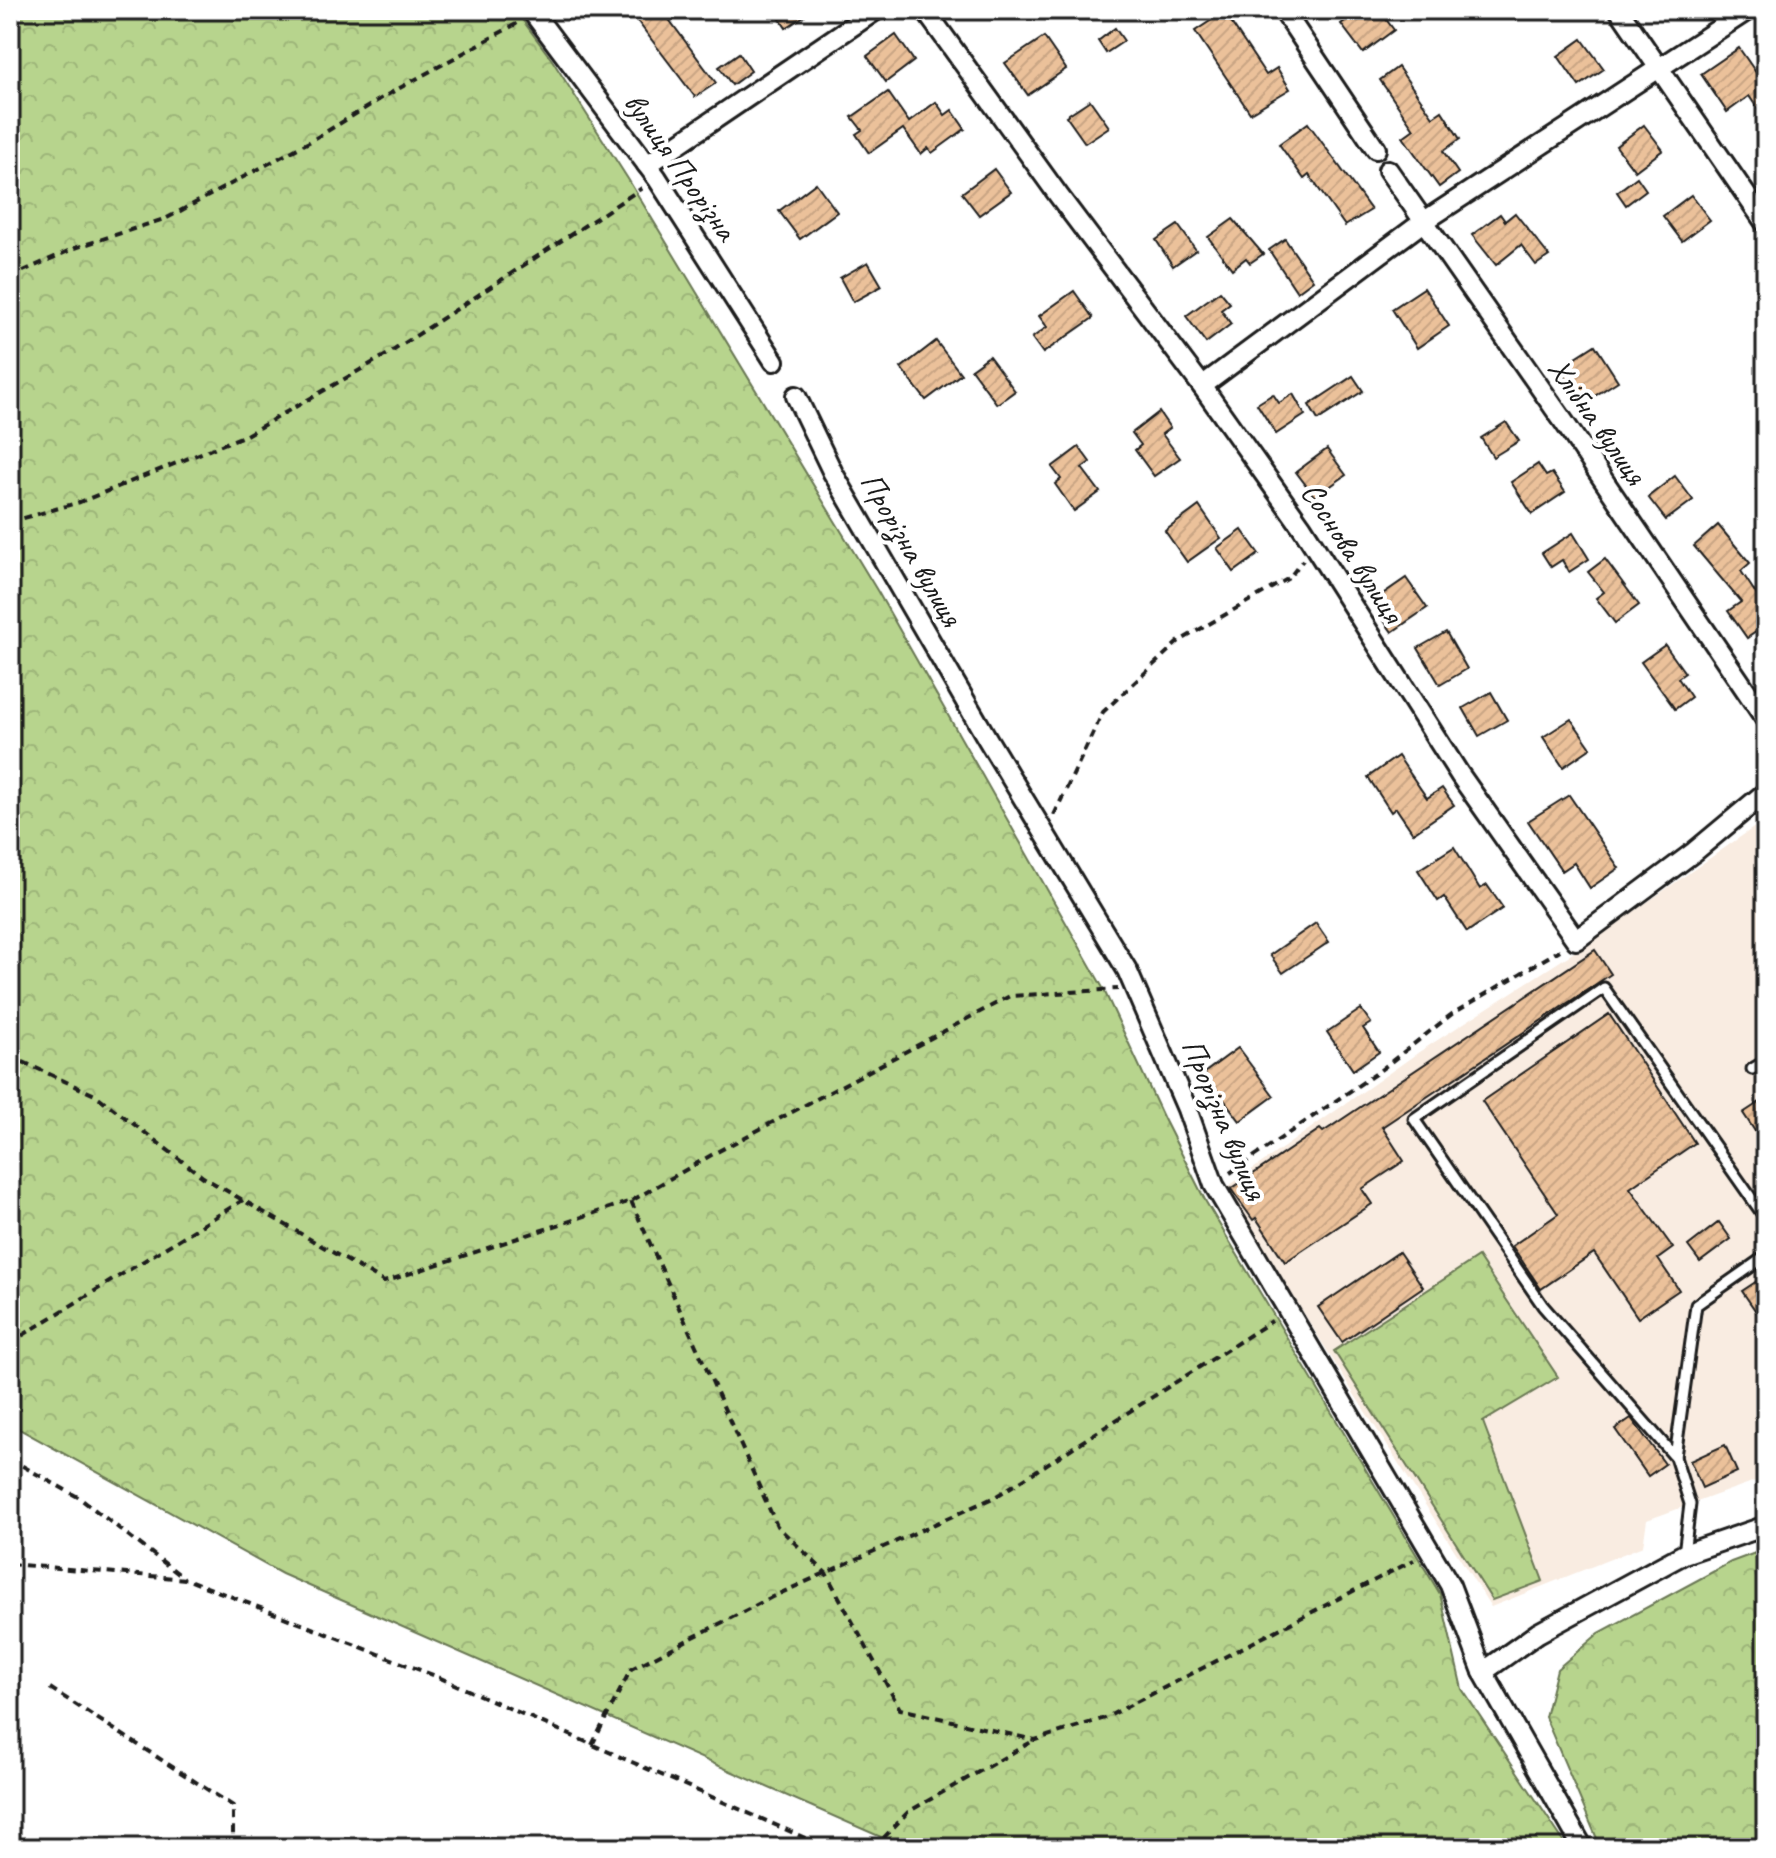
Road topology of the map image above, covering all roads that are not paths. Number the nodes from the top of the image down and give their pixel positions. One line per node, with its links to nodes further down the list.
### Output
1 (876, 10): 10 (street)
2 (925, 10): 14 (street, Соснова вулиця)
3 (1283, 10): 8 (street)
4 (1619, 10): 7 (street)
5 (1748, 10): 7 (street)
6 (532, 12): 10 (street, вулиця Прорізна)
7 (1659, 68): 11 (street); 12 (street)
8 (1376, 149)
9 (1388, 170): 11 (street, Хлібна вулиця)
10 (652, 171): 13 (street, вулиця Прорізна)
11 (1423, 222): 14 (street); 16 (street, Хлібна вулиця)
12 (1766, 224)
13 (774, 361)
14 (1202, 386): 17 (street, Соснова вулиця)
15 (796, 396): 25 (street, Прорізна вулиця)
16 (1763, 709)
17 (1766, 792)
18 (1766, 1061): 19 (lane)
19 (1752, 1069)
20 (1766, 1219): 22 (lane)
21 (1766, 1256): 22 (lane)
22 (1675, 1457): 24 (lane)
23 (1766, 1526): 24 (street)
24 (1684, 1554): 25 (street)
25 (1483, 1672): 26 (street, Прорізна вулиця)
26 (1583, 1848)

